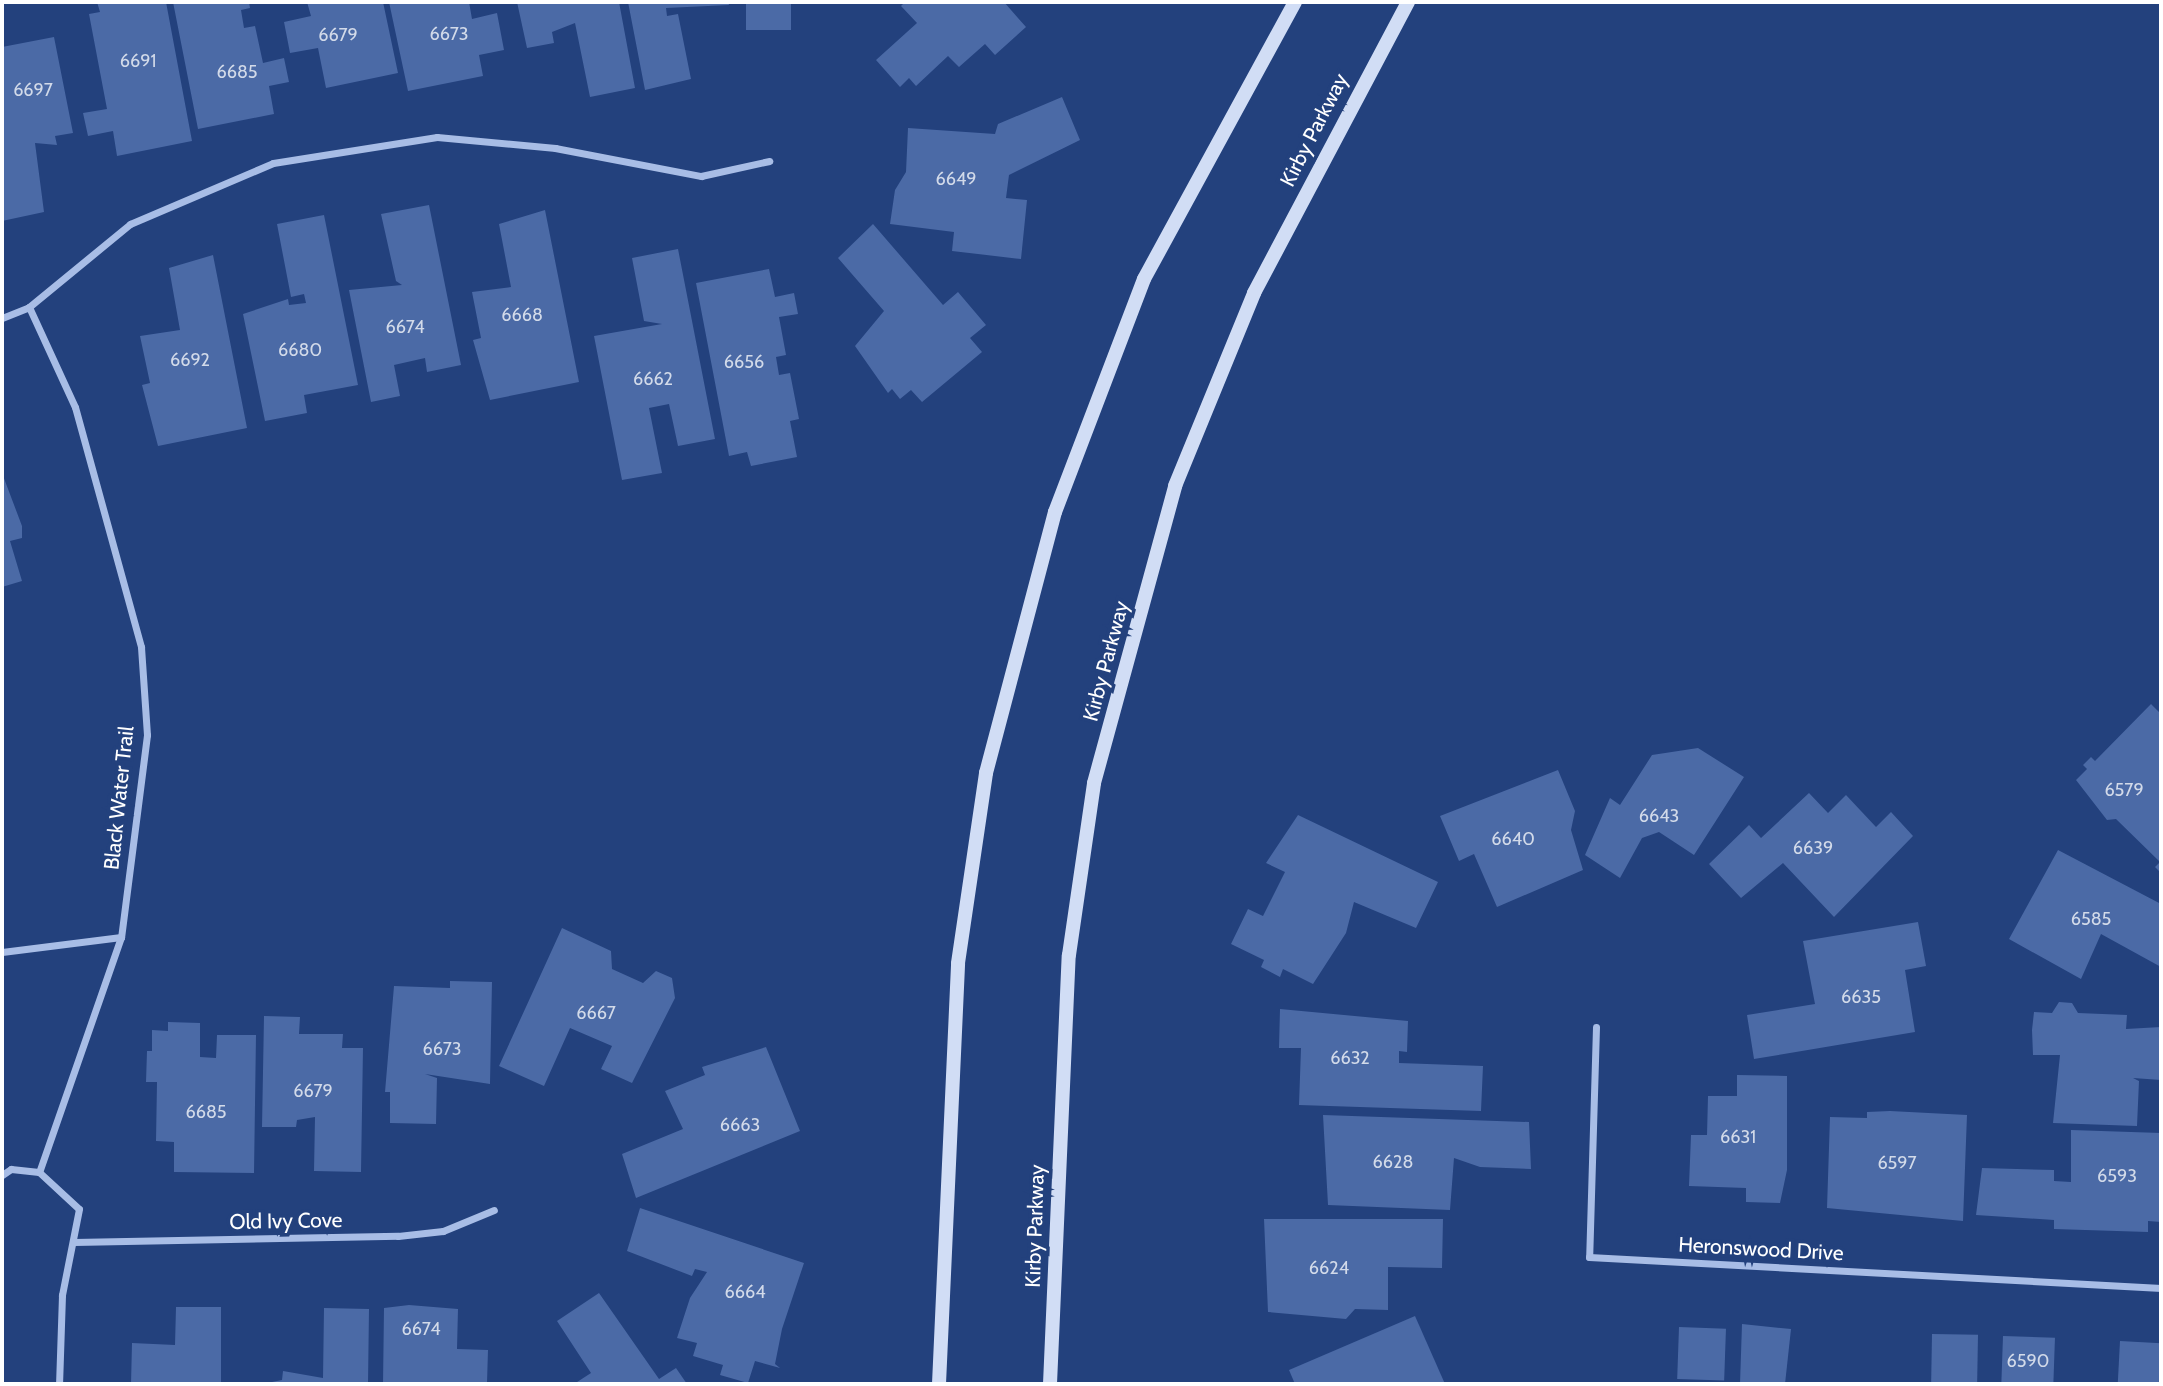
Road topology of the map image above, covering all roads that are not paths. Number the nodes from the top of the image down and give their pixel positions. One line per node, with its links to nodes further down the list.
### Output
1 (1295, 2): 15 (main road)
2 (1408, 2): 16 (main road, Kirby Parkway)
3 (769, 161): 4 (street)
4 (29, 307): 5 (street); 6 (street, Black Water Trail)
5 (2, 318)
6 (121, 937): 7 (street); 9 (street, Black Water Trail)
7 (2, 952)
8 (1596, 1027): 13 (street, Heronswood Drive)
9 (39, 1172): 10 (street); 12 (street)
10 (2, 1175)
11 (494, 1210): 12 (street, Old Ivy Cove)
12 (74, 1242): 14 (street)
13 (2161, 1288)
14 (59, 1384)
15 (939, 1384)
16 (1050, 1384)

